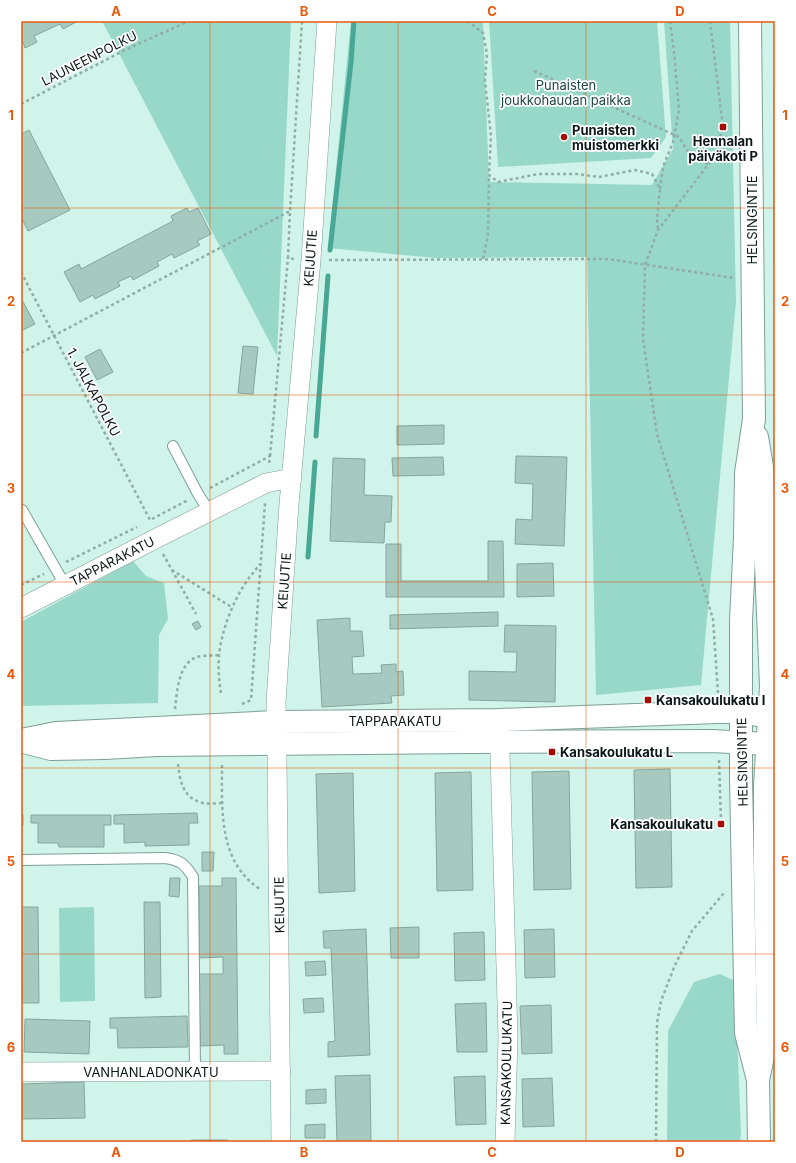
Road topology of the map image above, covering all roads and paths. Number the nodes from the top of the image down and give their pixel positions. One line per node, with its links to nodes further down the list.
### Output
1 (189, 21): 9 (path, LAUNEENPOLKU)
2 (302, 21): 14 (path)
3 (327, 21): 18 (street, KEIJUTIE)
4 (461, 21): 12 (path)
5 (670, 21): 10 (path)
6 (710, 21): 11 (path)
7 (750, 21): 26 (main road, HELSINGINTIE)
8 (534, 71): 10 (path)
9 (21, 104)
10 (674, 135): 11 (path); 13 (path)
11 (708, 164): 15 (path)
12 (489, 176): 13 (path); 17 (path)
13 (660, 189): 15 (path)
14 (290, 211): 16 (path); 22 (path)
15 (658, 230): 19 (path)
16 (288, 258): 18 (path); 28 (path)
17 (483, 259): 18 (path); 19 (path)
18 (311, 260): 29 (street, KEIJUTIE)
19 (645, 265): 21 (path)
20 (21, 272): 22 (path, 1. JALKAPOLKU)
21 (741, 279)
22 (54, 336): 23 (path); 34 (path, 1. JALKAPOLKU)
23 (21, 353)
24 (775, 374): 25 (path)
25 (775, 385)
26 (754, 419): 48 (main road, HELSINGINTIE); 49 (main road, HELSINGINTIE)
27 (173, 446): 31 (lane)
28 (270, 456): 30 (path); 31 (path)
29 (292, 478): 30 (street, TAPPARAKATU); 51 (street, KEIJUTIE)
30 (266, 483): 33 (street, TAPPARAKATU); 36 (path)
31 (198, 494): 33 (lane); 34 (path)
32 (22, 510): 37 (lane)
33 (209, 512): 35 (street, TAPPARAKATU)
34 (150, 520): 37 (path)
35 (154, 539): 38 (path); 40 (street, TAPPARAKATU)
36 (260, 564): 42 (path); 46 (path)
37 (55, 568): 39 (path); 40 (lane)
38 (172, 570): 42 (path); 43 (path)
39 (21, 585)
40 (65, 585): 41 (street, TAPPARAKATU)
41 (21, 608)
42 (233, 608): 44 (path)
43 (196, 614)
44 (219, 655): 45 (path); 47 (path)
45 (221, 693)
46 (240, 705)
47 (175, 709)
48 (741, 712): 49 (main road, TAPPARAKATU); 50 (main road, TAPPARAKATU); 54 (main road, HELSINGINTIE)
49 (769, 717): 56 (main road, HELSINGINTIE)
50 (498, 720): 51 (main road, TAPPARAKATU); 53 (street, KANSAKOULUKATU)
51 (276, 722): 52 (main road, TAPPARAKATU); 55 (street, KEIJUTIE)
52 (21, 740): 55 (main road, TAPPARAKATU)
53 (500, 742): 54 (main road, TAPPARAKATU); 55 (main road, TAPPARAKATU); 67 (street, KANSAKOULUKATU)
54 (741, 742): 56 (main road, TAPPARAKATU); 65 (main road, HELSINGINTIE)
55 (277, 744): 62 (street, KEIJUTIE)
56 (768, 744): 65 (main road, HELSINGINTIE)
57 (178, 759): 59 (path)
58 (222, 765): 59 (path)
59 (223, 803): 61 (path)
60 (21, 860): 64 (lane)
61 (262, 891)
62 (281, 1071): 64 (street, VANHANLADONKATU); 66 (street, KEIJUTIE)
63 (21, 1072): 64 (street, VANHANLADONKATU)
64 (195, 1072)
65 (758, 1080): 68 (main road, HELSINGINTIE)
66 (281, 1142)
67 (505, 1142)
68 (759, 1142)

